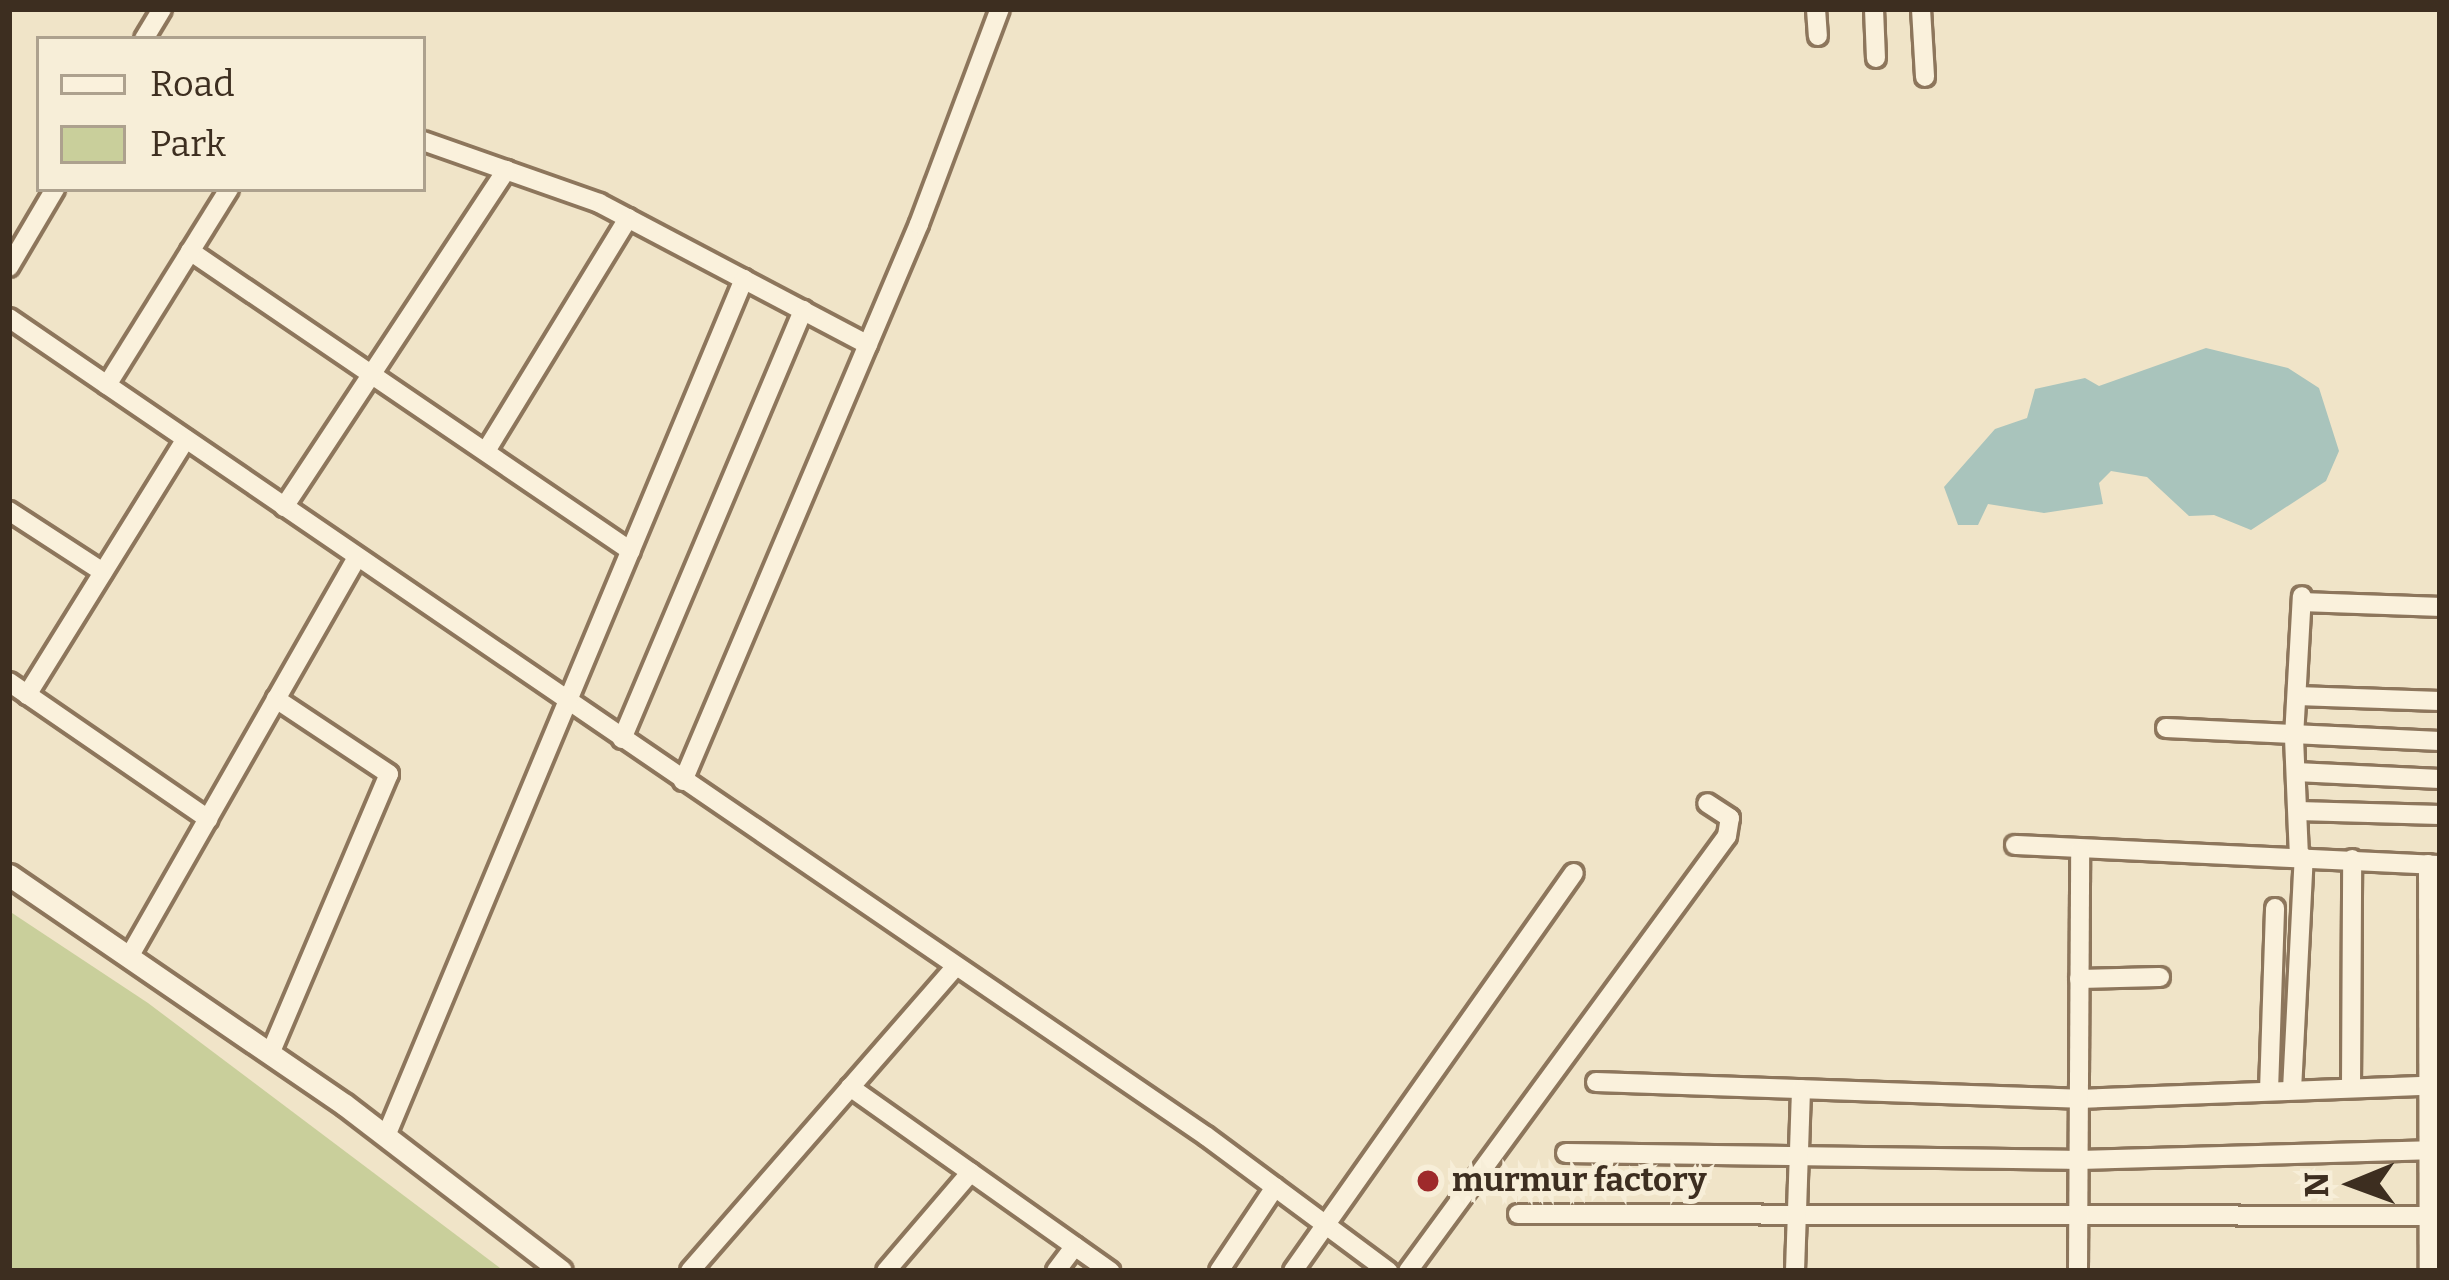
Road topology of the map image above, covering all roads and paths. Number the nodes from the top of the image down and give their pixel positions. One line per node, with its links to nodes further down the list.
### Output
1 (162, 9): 6 (street)
2 (1000, 9): 20 (street)
3 (1816, 9): 7 (street)
4 (1874, 9): 8 (street)
5 (1921, 9): 9 (street)
6 (146, 36)
7 (1817, 36)
8 (1876, 58)
9 (1925, 77)
10 (426, 141): 11 (street)
11 (506, 170): 14 (street); 21 (street)
12 (53, 192): 16 (street)
13 (227, 192): 15 (street)
14 (628, 218): 17 (street); 24 (street)
15 (190, 251): 21 (street); 22 (street)
16 (9, 267)
17 (744, 279): 18 (street); 27 (street)
18 (803, 310): 20 (street); 39 (street)
19 (9, 318): 22 (street)
20 (868, 344): 43 (street)
21 (372, 373): 24 (street); 25 (street)
22 (107, 385): 23 (street)
23 (186, 439): 25 (street); 29 (street)
24 (486, 452): 27 (street)
25 (284, 507): 28 (street)
26 (9, 511): 29 (street)
27 (631, 551): 36 (street)
28 (357, 557): 34 (street); 36 (street)
29 (104, 572): 32 (street)
30 (2440, 608): 33 (street)
31 (9, 682): 32 (street)
32 (27, 695): 47 (street)
33 (2297, 696): 35 (street); 38 (street)
34 (276, 699): 47 (street); 62 (street)
35 (2440, 701)
36 (568, 702): 39 (street); 71 (street)
37 (2167, 728): 38 (street)
38 (2294, 737): 40 (street); 41 (street)
39 (622, 739): 43 (street)
40 (2440, 741)
41 (2296, 772): 42 (street); 45 (street)
42 (2440, 779)
43 (683, 781): 58 (street)
44 (1707, 803): 92 (street)
45 (2298, 811): 46 (street); 50 (street)
46 (2440, 815)
47 (208, 819): 56 (street)
48 (2015, 845): 49 (street)
49 (2080, 850): 50 (street); 60 (street)
50 (2302, 857): 51 (street); 68 (street)
51 (2353, 859): 52 (street); 66 (street)
52 (2434, 865): 57 (street)
53 (1574, 873): 82 (street)
54 (9, 875): 56 (street)
55 (2275, 908): 69 (street)
56 (129, 957): 62 (street)
57 (2434, 961): 61 (street)
58 (955, 967): 65 (street); 77 (street)
59 (2160, 977): 60 (street)
60 (2080, 979): 70 (street)
61 (2434, 1021): 64 (street)
62 (270, 1054): 71 (street)
63 (1596, 1082): 67 (street)
64 (2434, 1085): 66 (street); 74 (street)
65 (850, 1087): 76 (street); 85 (street)
66 (2351, 1088): 68 (street)
67 (1801, 1089): 70 (street); 73 (street)
68 (2292, 1090): 69 (street)
69 (2270, 1091): 70 (street)
70 (2079, 1099): 75 (street)
71 (386, 1136): 84 (street)
72 (1566, 1154): 73 (street)
73 (1796, 1156): 75 (street); 79 (street)
74 (2432, 1158): 75 (street); 80 (street)
75 (2078, 1160): 81 (street)
76 (970, 1172): 83 (street); 86 (street)
77 (1275, 1186): 82 (street); 89 (street)
78 (1518, 1214): 79 (street)
79 (1794, 1216): 81 (street); 93 (street)
80 (2434, 1216): 81 (street); 95 (street)
81 (2078, 1220): 94 (street)
82 (1326, 1225): 90 (street); 91 (street)
83 (1075, 1246): 87 (street); 88 (street)
84 (561, 1271)
85 (690, 1271)
86 (886, 1271)
87 (1057, 1271)
88 (1110, 1271)
89 (1219, 1271)
90 (1293, 1271)
91 (1388, 1271)
92 (1408, 1271)
93 (1795, 1271)
94 (2078, 1271)
95 (2429, 1271)

